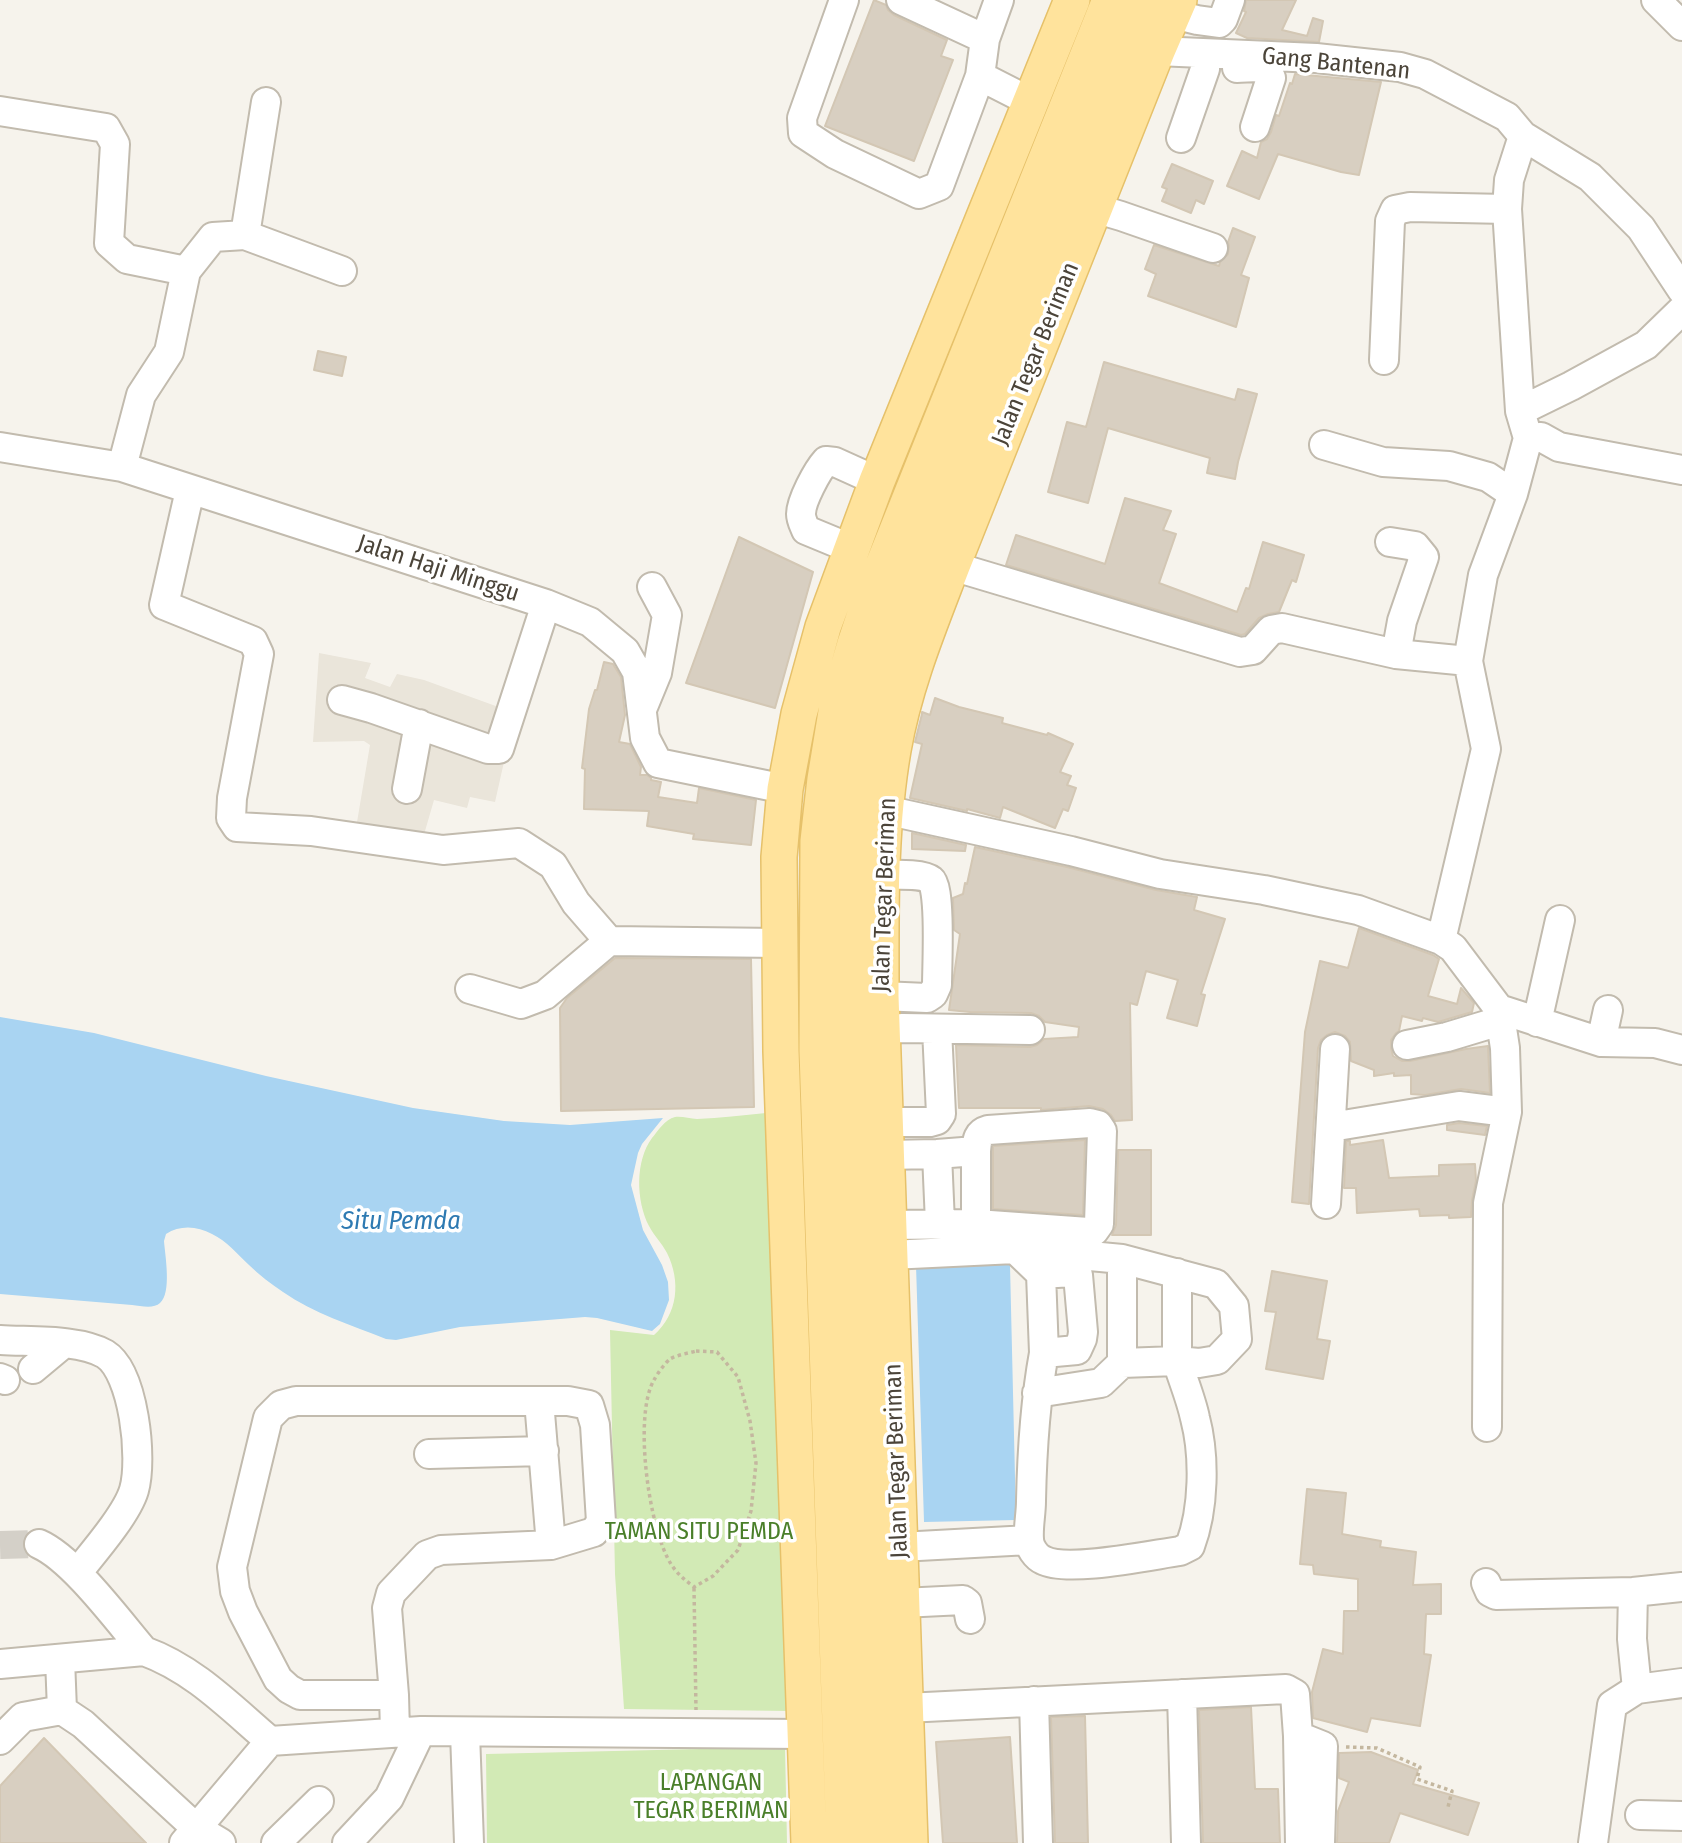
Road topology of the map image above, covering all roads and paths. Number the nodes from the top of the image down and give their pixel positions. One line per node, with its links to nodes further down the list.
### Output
1 (844, 0): 13 (street)
2 (901, 0): 10 (street)
3 (999, 0): 10 (street)
4 (1072, 0): 15 (main road)
5 (1110, 0): 68 (main road, Jalan Tegar Beriman)
6 (1230, 0): 8 (street)
7 (1656, 0): 9 (street)
8 (1165, 5): 11 (main road, Jalan Tegar Beriman); 59 (main road, Jalan Tegar Beriman)
9 (1682, 26)
10 (985, 39): 13 (street)
11 (1154, 59): 12 (street); 18 (street, Gang Bantenan); 20 (main road, Jalan Tegar Beriman)
12 (1205, 69): 17 (street); 19 (street)
13 (980, 76): 15 (street)
14 (267, 102): 22 (street)
15 (1031, 102): 35 (main road)
16 (0, 111): 24 (street)
17 (1255, 127)
18 (1523, 136): 21 (street); 26 (street, Gang Bantenan)
19 (1181, 138)
20 (1094, 208): 23 (street); 40 (main road, Jalan Tegar Beriman)
21 (1507, 209): 28 (street); 29 (street)
22 (245, 234): 24 (street); 25 (street)
23 (1213, 248)
24 (186, 271): 33 (street)
25 (342, 271)
26 (1682, 290)
27 (1682, 310): 29 (street)
28 (1384, 360)
29 (1521, 411): 30 (street)
30 (1528, 438): 34 (street); 37 (street)
31 (1324, 445): 37 (street)
32 (0, 447): 33 (street, Jalan Haji Minggu)
33 (122, 467): 36 (street, Jalan Haji Minggu)
34 (1682, 470)
35 (877, 481): 39 (main road); 39 (street)
36 (190, 489): 42 (street, Jalan Haji Minggu); 54 (street)
37 (1514, 494): 44 (street)
38 (1390, 542): 43 (street)
39 (852, 549): 49 (main road)
40 (952, 566): 43 (street); 50 (main road, Jalan Tegar Beriman)
41 (652, 587): 46 (street)
42 (546, 604): 46 (street, Jalan Haji Minggu); 47 (street)
43 (1396, 654): 44 (street)
44 (1468, 661): 53 (street)
45 (342, 700): 47 (street)
46 (642, 709): 49 (street, Jalan Haji Minggu)
47 (419, 724): 48 (street)
48 (407, 789)
49 (785, 789): 55 (main road)
50 (885, 810): 51 (main road, Jalan Tegar Beriman); 53 (street)
51 (881, 875): 59 (main road, Jalan Tegar Beriman); 59 (street)
52 (1560, 920): 60 (street)
53 (1441, 940): 58 (street)
54 (609, 941): 55 (street); 56 (street)
55 (780, 943): 67 (main road)
56 (470, 989)
57 (1608, 1010): 63 (street)
58 (1499, 1015): 60 (street); 64 (street); 69 (street)
59 (871, 1019): 61 (street); 71 (main road, Jalan Tegar Beriman); 87 (main road, Jalan Tegar Beriman)
60 (1537, 1021): 63 (street)
61 (937, 1029): 62 (street); 71 (street)
62 (1030, 1030)
63 (1601, 1042): 66 (street)
64 (1407, 1045)
65 (1335, 1049): 70 (street)
66 (1682, 1050)
67 (781, 1051): 68 (main road); 118 (main road)
68 (817, 1051): 87 (main road, Jalan Tegar Beriman)
69 (1507, 1112): 70 (street); 91 (street)
70 (1331, 1127): 74 (street)
71 (886, 1138): 73 (street); 77 (main road, Jalan Tegar Beriman)
72 (976, 1151): 73 (street); 76 (street); 76 (street)
73 (937, 1154): 75 (street)
74 (1326, 1204)
75 (940, 1223): 76 (street); 77 (street)
76 (976, 1224)
77 (889, 1240): 78 (street); 97 (main road, Jalan Tegar Beriman)
78 (1015, 1249): 79 (street); 81 (street)
79 (1122, 1259): 80 (street); 86 (street)
80 (1177, 1273): 85 (street); 85 (street)
81 (1041, 1274): 84 (street); 84 (street)
82 (0, 1340): 83 (street)
83 (63, 1344): 88 (street); 98 (street)
84 (1044, 1353): 89 (street)
85 (1177, 1361): 86 (street); 94 (street)
86 (1122, 1363): 89 (street)
87 (844, 1364): 97 (main road, Jalan Tegar Beriman); 132 (main road, Jalan Tegar Beriman)
88 (33, 1369)
89 (1037, 1393): 94 (street)
90 (539, 1401): 92 (street); 96 (street); 111 (street)
91 (1487, 1427)
92 (544, 1451): 93 (street); 96 (street)
93 (429, 1454)
94 (1029, 1540): 97 (street)
95 (39, 1545): 98 (street)
96 (551, 1545): 111 (street)
97 (883, 1548): 103 (main road, Jalan Tegar Beriman); 133 (main road, Jalan Tegar Beriman)
98 (77, 1573): 105 (street)
99 (1486, 1583): 102 (street)
100 (694, 1587): 100 (path); 117 (path)
101 (1682, 1587): 102 (street)
102 (1633, 1592): 109 (street)
103 (902, 1603): 104 (street); 113 (main road, Jalan Tegar Beriman)
104 (970, 1619)
105 (144, 1651): 106 (street); 120 (street)
106 (60, 1658): 107 (street); 114 (street)
107 (0, 1664)
108 (1682, 1683): 109 (street)
109 (1637, 1689): 139 (street)
110 (1182, 1694): 112 (street); 121 (street); 136 (street)
111 (394, 1695): 115 (street)
112 (1034, 1701): 113 (street); 135 (street)
113 (906, 1707): 134 (main road, Jalan Tegar Beriman)
114 (62, 1710): 119 (street); 126 (street)
115 (408, 1732): 116 (street); 120 (street); 129 (street)
116 (465, 1733): 117 (street); 130 (street)
117 (696, 1733): 118 (street)
118 (804, 1734): 131 (main road)
119 (0, 1740)
120 (270, 1741): 126 (street)
121 (1310, 1741): 123 (path); 137 (street); 138 (street)
122 (319, 1801): 128 (street)
123 (1448, 1807)
124 (1640, 1815): 125 (street)
125 (1682, 1816)
126 (190, 1836): 127 (street)
127 (221, 1843)
128 (275, 1843)
129 (347, 1843)
130 (469, 1843)
131 (809, 1843)
132 (844, 1843)
133 (877, 1843)
134 (910, 1843)
135 (1038, 1843)
136 (1186, 1843)
137 (1300, 1843)
138 (1320, 1843)
139 (1593, 1843)

